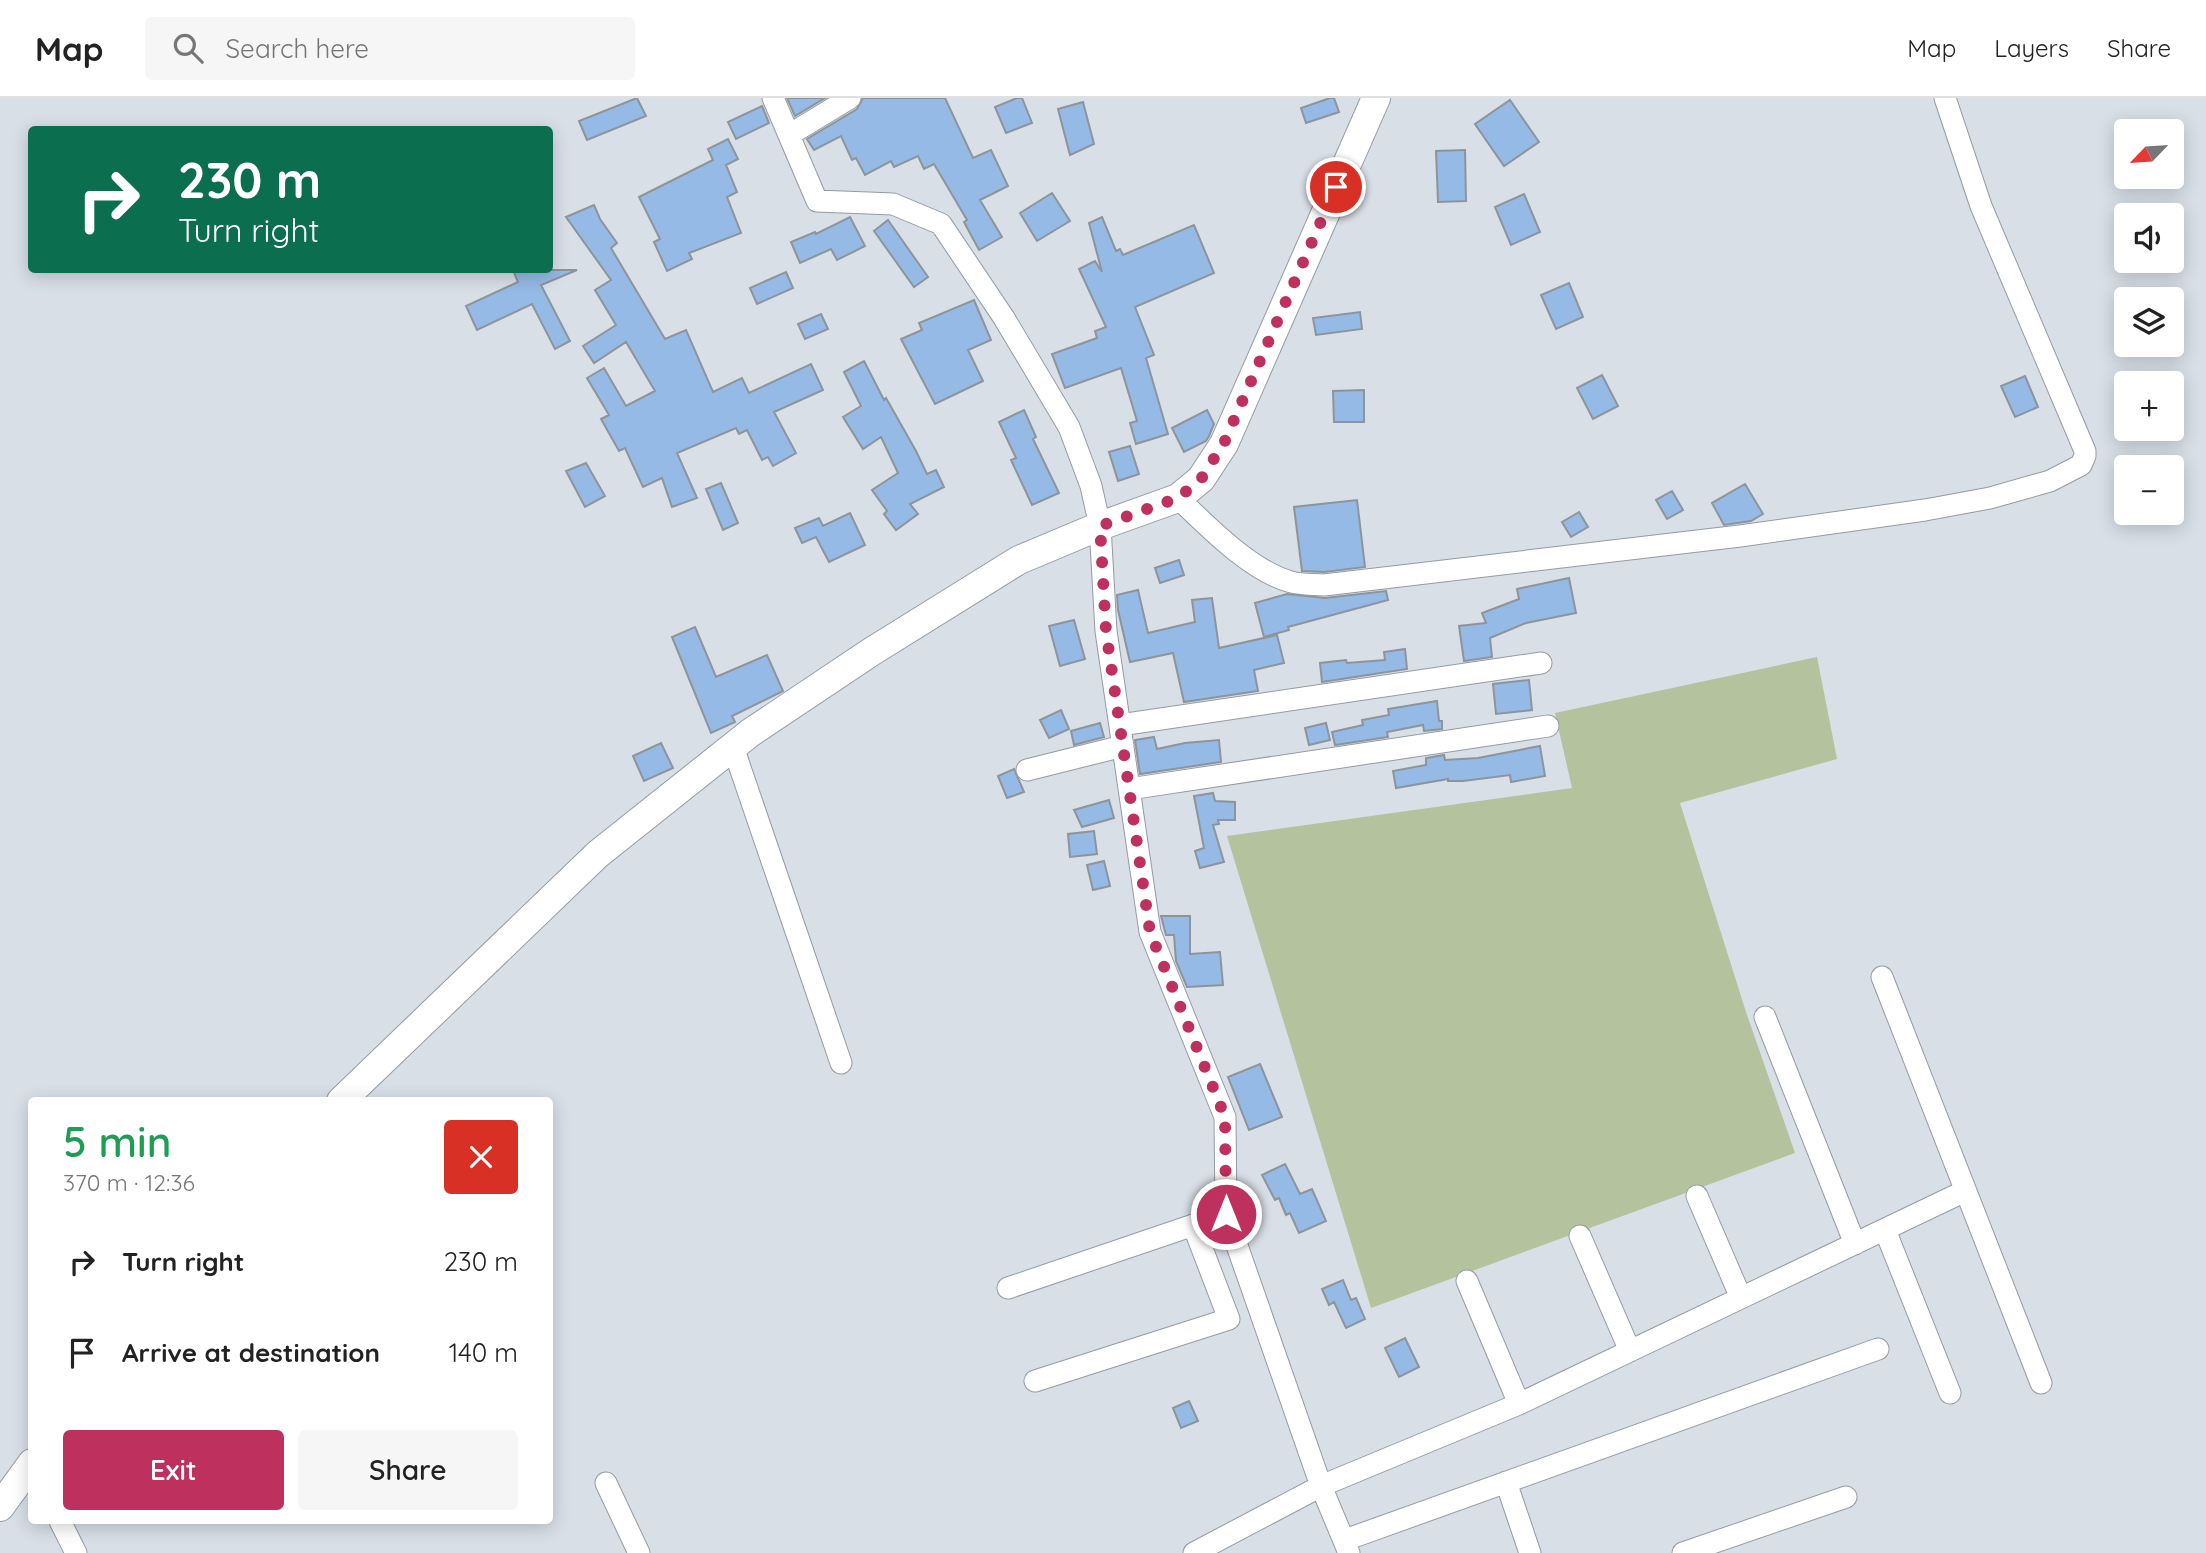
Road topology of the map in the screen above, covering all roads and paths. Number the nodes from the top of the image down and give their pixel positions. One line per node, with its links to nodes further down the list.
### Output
1 (773, 98): 5 (street)
2 (850, 98): 5 (street)
3 (1376, 98): 6 (main road)
4 (1945, 98): 6 (street)
5 (789, 135): 7 (street)
6 (1178, 498): 7 (main road)
7 (1100, 526): 10 (street); 11 (main road)
8 (1541, 663): 10 (street)
9 (1548, 726): 13 (street)
10 (1121, 735): 12 (street); 13 (street)
11 (733, 747): 16 (street); 17 (main road)
12 (1027, 770)
13 (1129, 789): 20 (street)
14 (1882, 977): 18 (street)
15 (1765, 1017): 24 (street)
16 (841, 1063)
17 (345, 1097)
18 (1965, 1191): 22 (street); 31 (street)
19 (1697, 1196): 27 (street)
20 (1226, 1214): 21 (street); 37 (street)
21 (1193, 1225): 26 (street); 30 (street)
22 (1885, 1230): 24 (street); 32 (street)
23 (1580, 1236): 29 (street)
24 (1855, 1244): 27 (street)
25 (1467, 1281): 33 (street)
26 (1008, 1288)
27 (1741, 1298): 29 (street)
28 (1878, 1349): 35 (street)
29 (1630, 1351): 33 (street)
30 (1035, 1381)
31 (2041, 1383)
32 (1950, 1393)
33 (1519, 1404): 37 (street)
34 (28, 1468): 39 (main road)
35 (1507, 1482): 41 (street); 45 (street)
36 (606, 1483): 43 (street)
37 (1321, 1486): 41 (street); 44 (street)
38 (1846, 1497): 46 (street)
39 (0, 1507)
40 (62, 1524): 42 (street)
41 (1347, 1546)
42 (76, 1553)
43 (639, 1553)
44 (1194, 1553)
45 (1530, 1553)
46 (1683, 1553)

